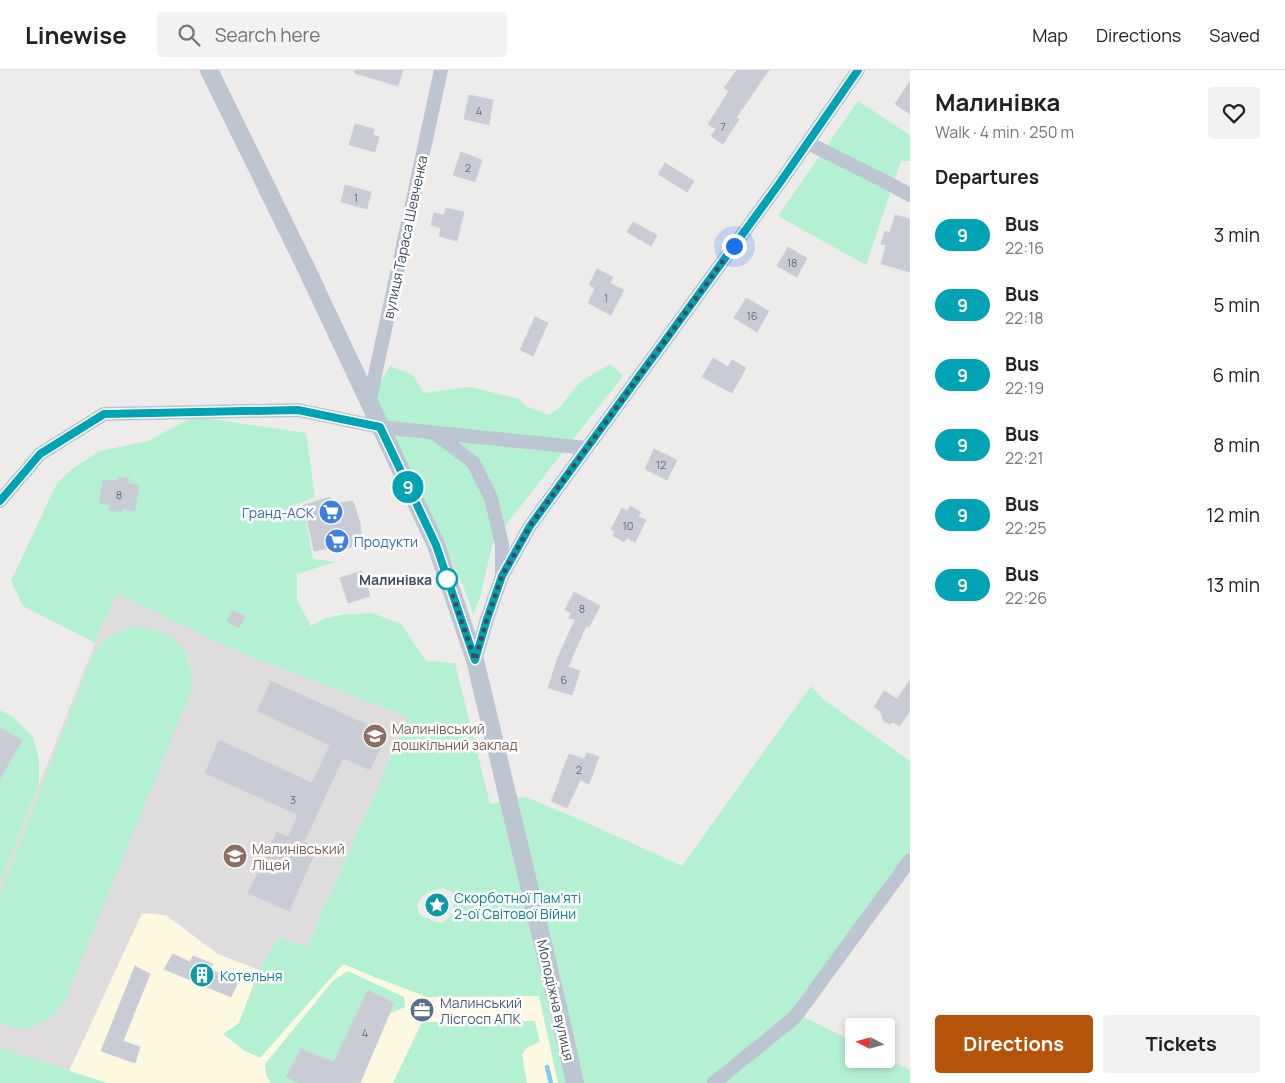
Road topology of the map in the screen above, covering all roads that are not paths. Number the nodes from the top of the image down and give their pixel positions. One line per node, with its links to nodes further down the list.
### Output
1 (209, 70): 6 (street, Молодіжна вулиця)
2 (441, 70): 6 (street, вулиця Тараса Шевченка)
3 (858, 70): 4 (street)
4 (808, 143): 5 (street); 9 (street)
5 (910, 195)
6 (369, 403): 7 (street, Молодіжна вулиця)
7 (380, 427): 8 (street); 10 (street); 12 (street, Молодіжна вулиця)
8 (434, 433): 9 (street); 11 (street)
9 (586, 448): 11 (street)
10 (0, 501)
11 (502, 576): 12 (street)
12 (475, 660): 14 (street, Молодіжна вулиця)
13 (910, 860): 15 (street)
14 (575, 1083)
15 (714, 1083)

